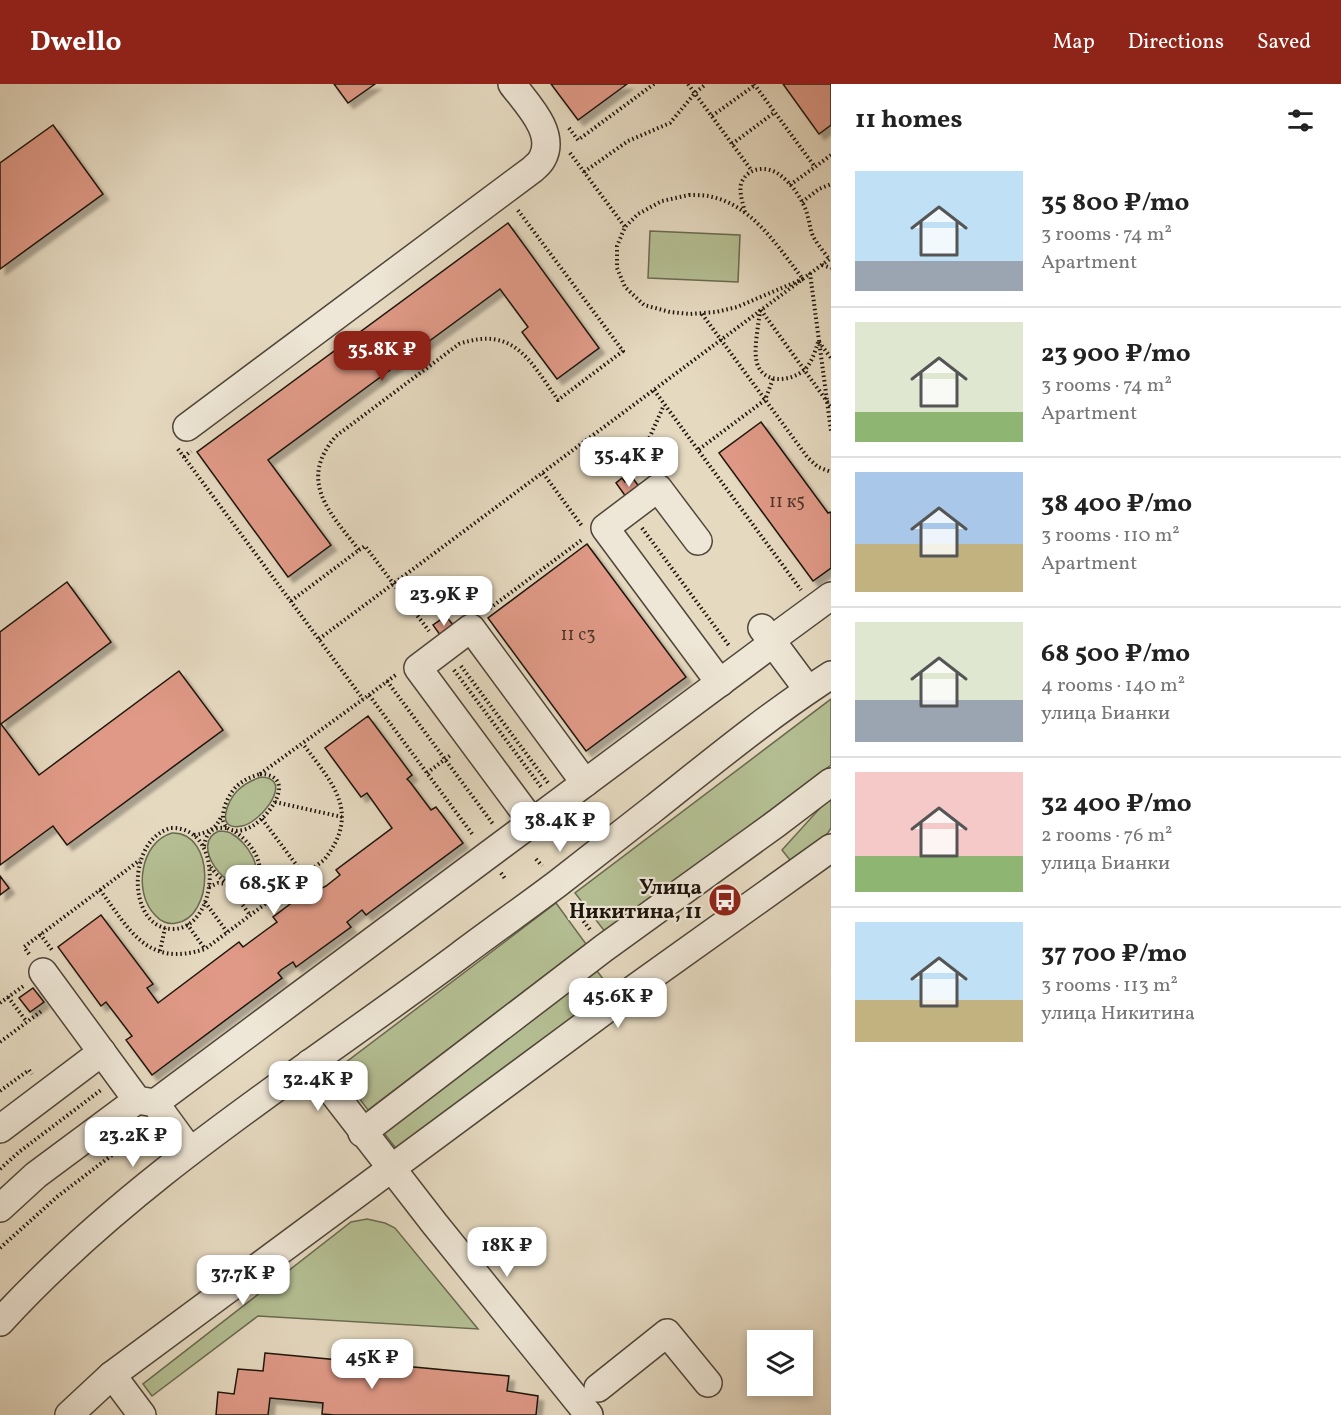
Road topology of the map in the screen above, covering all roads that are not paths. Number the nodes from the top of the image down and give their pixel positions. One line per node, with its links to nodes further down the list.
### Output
1 (512, 84): 2 (street)
2 (186, 442)
3 (698, 542): 7 (street)
4 (818, 597): 5 (street)
5 (769, 637): 7 (street); 8 (street)
6 (831, 675): 8 (street)
7 (720, 683): 10 (street)
8 (808, 690): 15 (street)
9 (831, 782): 18 (street)
10 (585, 783): 11 (street); 11 (street)
11 (532, 822): 16 (street)
12 (827, 849): 20 (street)
13 (42, 972): 14 (street)
14 (102, 1052): 16 (street); 17 (street)
15 (310, 1063): 18 (street); 19 (street)
16 (146, 1102): 19 (street); 21 (street)
17 (0, 1129)
18 (362, 1132): 20 (street)
19 (190, 1151): 22 (street)
20 (391, 1168): 23 (street); 28 (street)
21 (0, 1208)
22 (0, 1322)
23 (112, 1375): 26 (street); 27 (street)
24 (708, 1383): 25 (street)
25 (598, 1388)
26 (69, 1415)
27 (141, 1415)
28 (589, 1415)

